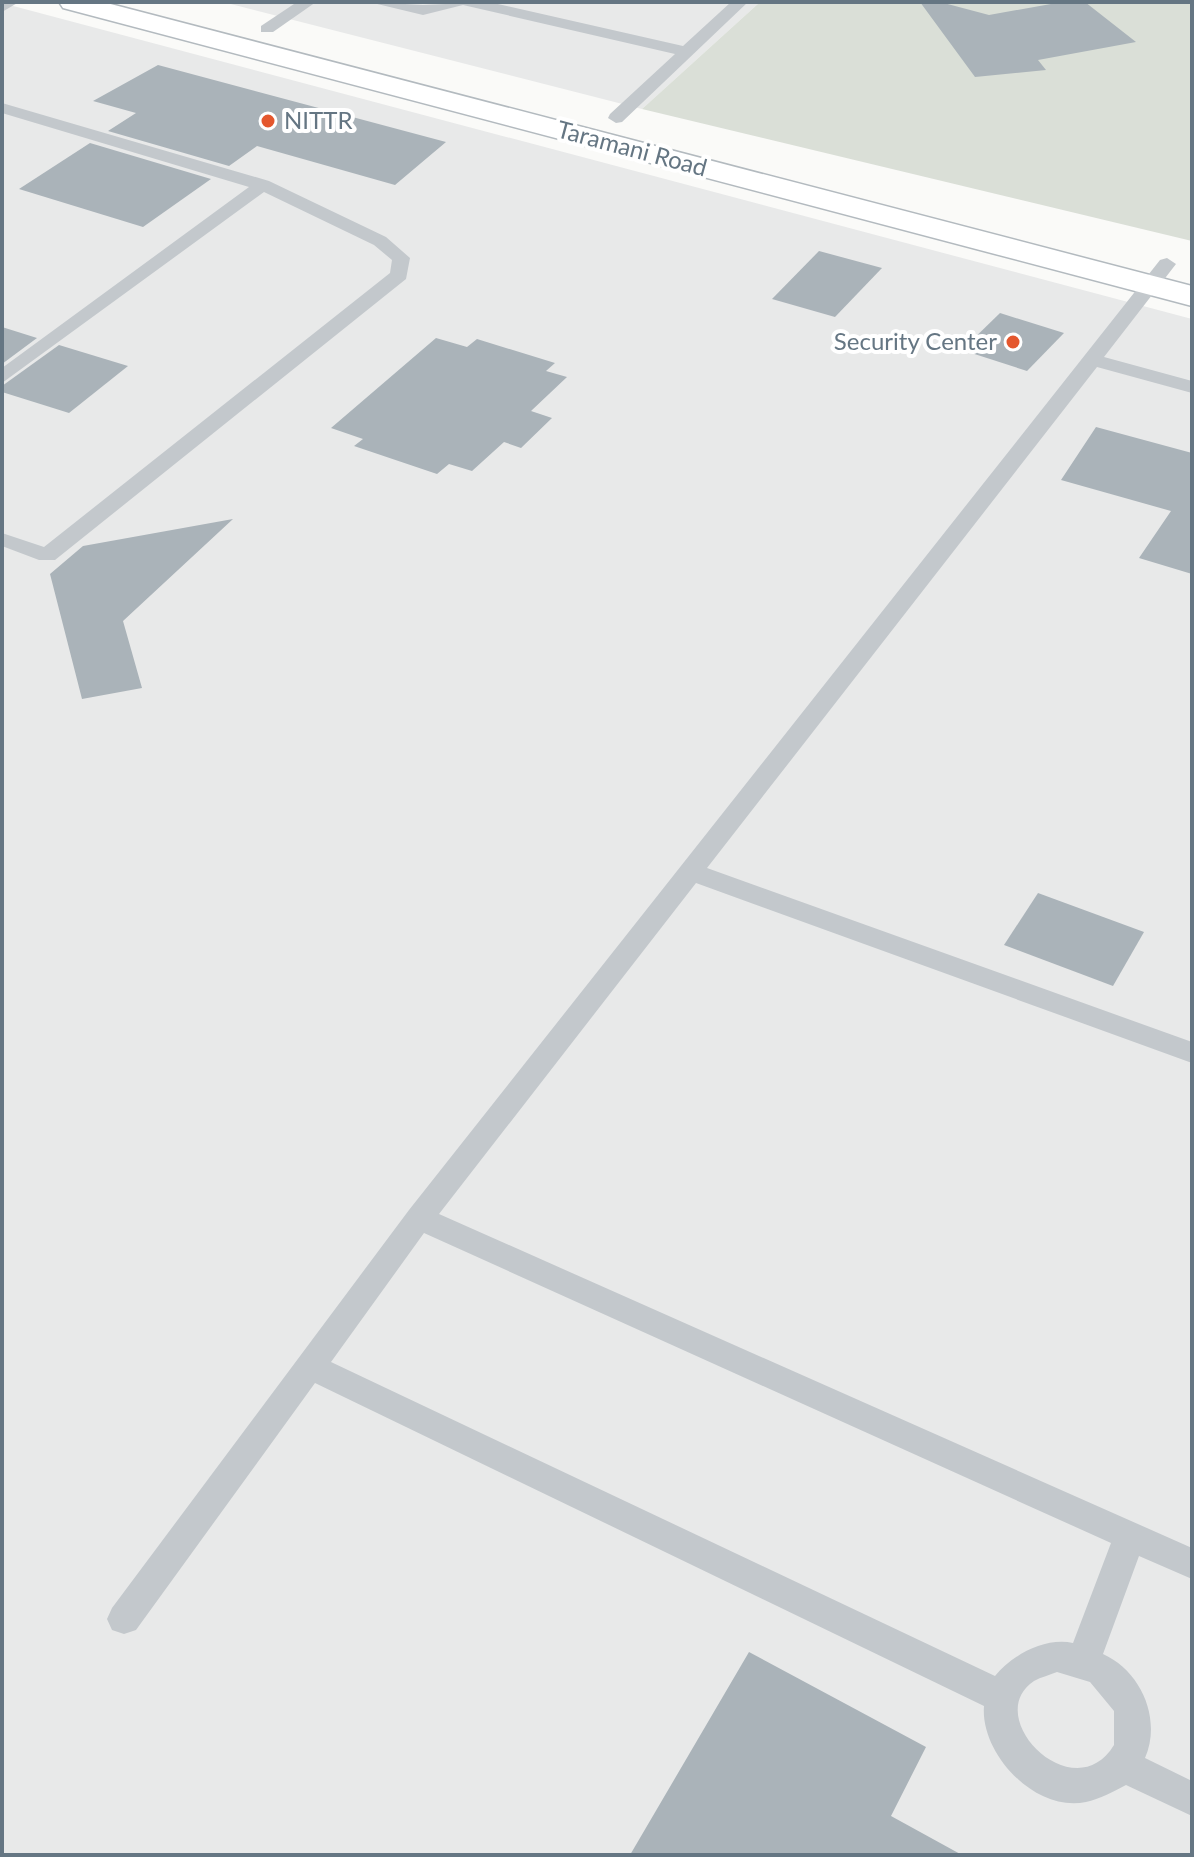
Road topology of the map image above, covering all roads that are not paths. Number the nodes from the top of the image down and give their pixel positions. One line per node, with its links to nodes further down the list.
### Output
1 (11, 2): 9 (lane)
2 (72, 2): 15 (street, Taramani Road)
3 (163, 2): 10 (street, Taramani Road)
4 (308, 2): 10 (lane)
5 (377, 2): 6 (lane)
6 (458, 2)
7 (468, 2): 11 (lane)
8 (740, 2): 11 (lane)
9 (2, 7)
10 (267, 29): 13 (street, Taramani Road)
11 (687, 52): 13 (lane)
12 (2, 108): 14 (lane)
13 (616, 118): 15 (street, Taramani Road)
14 (263, 185): 18 (lane); 20 (lane)
15 (1170, 273): 16 (street, Taramani Road); 17 (lane)
16 (1192, 296)
17 (1093, 360): 19 (lane); 21 (lane)
18 (2, 377)
19 (1192, 387)
20 (2, 539)
21 (691, 872): 22 (lane); 23 (lane)
22 (1192, 1053)
23 (419, 1218): 24 (lane); 25 (lane)
24 (310, 1366): 27 (lane); 29 (lane)
25 (1130, 1536): 26 (lane); 28 (lane)
26 (1192, 1564)
27 (124, 1619)
28 (1083, 1661): 29 (lane); 30 (lane)
29 (1000, 1696): 30 (lane)
30 (1123, 1765): 31 (lane)
31 (1192, 1799)

